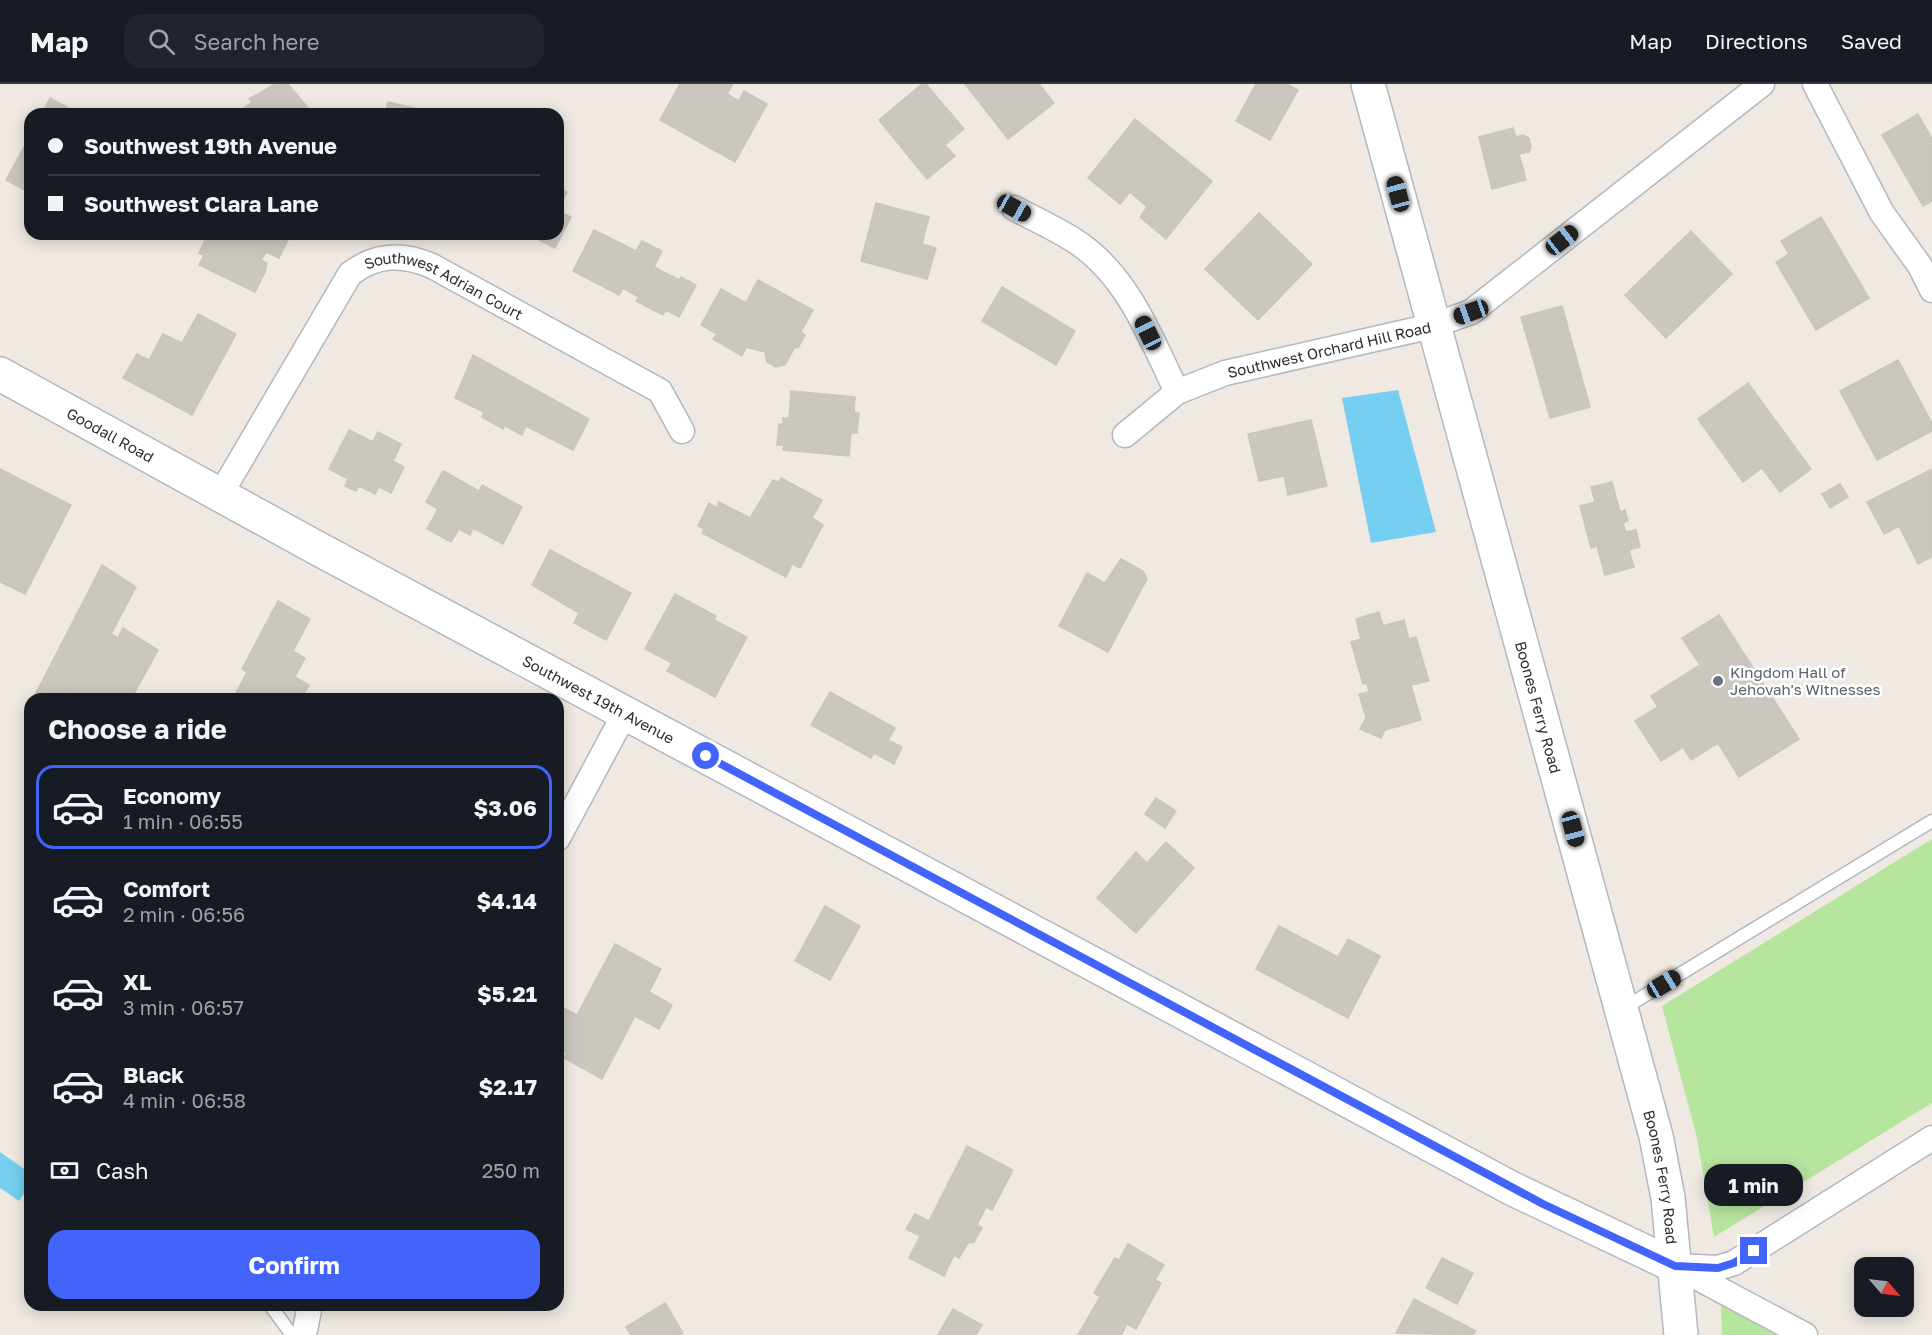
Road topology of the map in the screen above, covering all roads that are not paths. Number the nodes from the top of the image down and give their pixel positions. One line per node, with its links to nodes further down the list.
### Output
1 (1368, 84): 6 (street, Boones Ferry Road)
2 (1762, 84): 6 (street, Southwest Orchard Hill Road)
3 (1815, 84): 5 (street)
4 (1014, 208): 8 (street)
5 (1932, 290)
6 (1432, 326): 8 (street, Southwest Orchard Hill Road); 15 (street, Boones Ferry Road)
7 (0, 374): 11 (street, Goodall Road)
8 (1177, 392): 10 (street, Southwest Orchard Hill Road)
9 (682, 431): 11 (street, Southwest Adrian Court)
10 (1125, 435)
11 (220, 495): 12 (street, Southwest 19th Avenue)
12 (625, 713): 14 (street); 17 (street, Southwest 19th Avenue)
13 (1932, 821): 15 (lane)
14 (564, 827)
15 (1623, 1009): 17 (street, Boones Ferry Road)
16 (1932, 1137): 17 (street)
17 (1675, 1266): 22 (street, Boones Ferry Road); 23 (street, Southwest 19th Avenue)
18 (274, 1311): 20 (lane)
19 (309, 1311): 21 (street)
20 (292, 1335)
21 (304, 1335)
22 (1681, 1335)
23 (1805, 1335)

